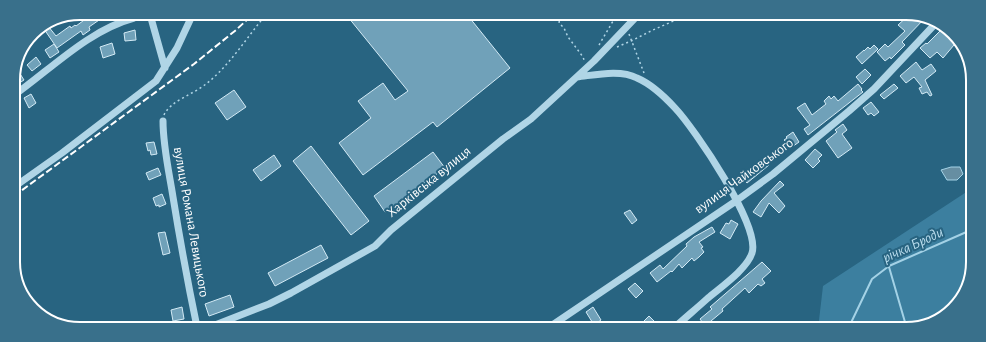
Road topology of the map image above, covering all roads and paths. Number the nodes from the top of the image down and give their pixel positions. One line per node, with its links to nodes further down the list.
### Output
1 (127, 20): 17 (street)
2 (152, 20): 13 (street)
3 (190, 20): 13 (street)
4 (262, 20): 18 (path)
5 (560, 20): 14 (path)
6 (614, 20): 12 (path)
7 (633, 20): 9 (street, Харківська вулиця)
8 (675, 20): 11 (path)
9 (627, 26): 11 (path); 12 (street, Харківська вулиця)
10 (933, 27): 20 (street, вулиця Чайковського)
11 (631, 42): 12 (path); 16 (path)
12 (601, 49): 14 (street, Харківська вулиця)
13 (165, 68): 19 (street)
14 (585, 70): 15 (street, Харківська вулиця)
15 (577, 77): 16 (street); 22 (street, Харківська вулиця)
16 (648, 84): 20 (street)
17 (20, 91)
18 (163, 120): 21 (street, вулиця Романа Левицького)
19 (20, 183)
20 (736, 201): 23 (street, вулиця Чайковського); 24 (street)
21 (196, 322)
22 (223, 322)
23 (557, 322)
24 (681, 322)

